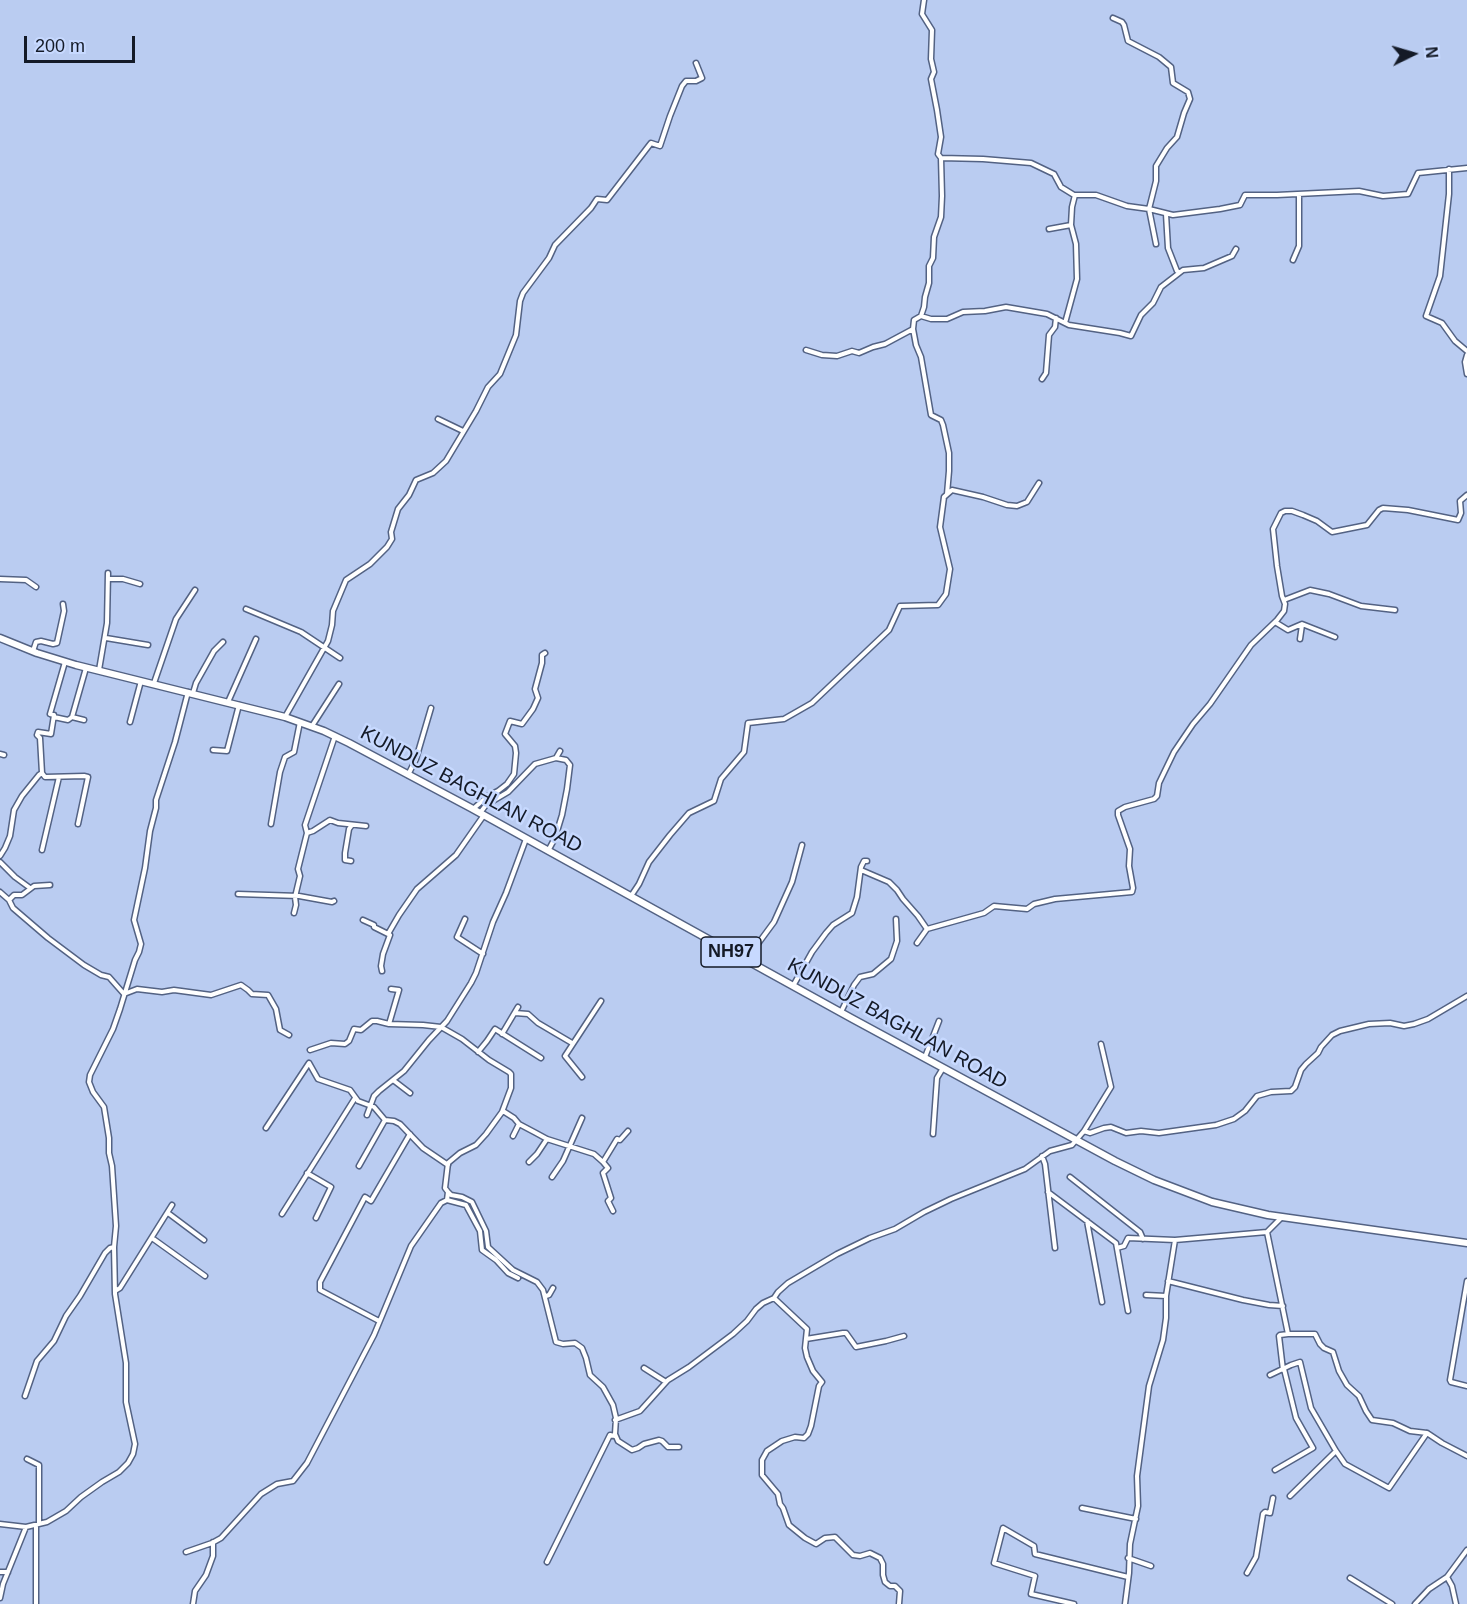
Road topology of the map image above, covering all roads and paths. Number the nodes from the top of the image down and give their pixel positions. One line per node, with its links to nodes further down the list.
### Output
1 (924, 0): 4 (street)
2 (1113, 18): 9 (street)
3 (696, 63): 26 (street)
4 (941, 158): 8 (street); 17 (street)
5 (1467, 168): 6 (street)
6 (1449, 169): 7 (street); 22 (street)
7 (1299, 194): 10 (street); 15 (street)
8 (1075, 195): 9 (street); 11 (street)
9 (1149, 209): 10 (street); 13 (street)
10 (1166, 214): 16 (street)
11 (1071, 225): 12 (street); 19 (street)
12 (1049, 229)
13 (1156, 244)
14 (1236, 249): 16 (street)
15 (1293, 260)
16 (1179, 272): 19 (street)
17 (921, 316): 18 (street); 20 (street)
18 (1056, 318): 19 (street); 24 (street)
19 (1065, 323)
20 (913, 329): 21 (street); 28 (street)
21 (806, 350)
22 (1467, 353): 23 (street)
23 (1467, 374)
24 (1042, 379)
25 (438, 419): 26 (street)
26 (463, 431): 49 (street)
27 (1039, 483): 28 (street)
28 (947, 494): 98 (street)
29 (1467, 495): 36 (street)
30 (108, 573): 32 (street)
31 (0, 579): 34 (street)
32 (108, 579): 33 (street); 44 (street)
33 (140, 584)
34 (36, 587)
35 (195, 590): 57 (street)
36 (1284, 600): 39 (street); 40 (street)
37 (63, 604): 50 (street)
38 (246, 609): 49 (street)
39 (1395, 610)
40 (1275, 622): 41 (street); 105 (street)
41 (1302, 624): 42 (street); 46 (street)
42 (1335, 637)
43 (0, 638): 50 (highway, KUNDUZ BAGHLAN ROAD / NH97)
44 (106, 638): 48 (street); 55 (street)
45 (256, 639): 60 (street)
46 (1299, 639)
47 (223, 642): 59 (street)
48 (148, 645)
49 (324, 650): 52 (street); 65 (street)
50 (33, 651): 53 (highway, KUNDUZ BAGHLAN ROAD / NH97)
51 (544, 653): 77 (street)
52 (340, 658)
53 (65, 661): 54 (highway, KUNDUZ BAGHLAN ROAD / NH97); 63 (street)
54 (86, 667): 55 (highway, KUNDUZ BAGHLAN ROAD / NH97); 64 (street)
55 (99, 670): 56 (highway, KUNDUZ BAGHLAN ROAD / NH97)
56 (141, 680): 57 (highway, KUNDUZ BAGHLAN ROAD / NH97); 67 (street)
57 (154, 683): 59 (highway, KUNDUZ BAGHLAN ROAD / NH97)
58 (339, 684): 69 (street)
59 (190, 692): 60 (highway, KUNDUZ BAGHLAN ROAD / NH97); 113 (street)
60 (228, 702): 61 (highway, KUNDUZ BAGHLAN ROAD / NH97)
61 (239, 705): 65 (highway, KUNDUZ BAGHLAN ROAD / NH97); 71 (street)
62 (431, 708): 75 (street)
63 (54, 717): 64 (street); 74 (street)
64 (72, 717): 66 (street)
65 (285, 717): 68 (highway, KUNDUZ BAGHLAN ROAD / NH97)
66 (84, 720)
67 (130, 722)
68 (300, 722): 69 (highway, KUNDUZ BAGHLAN ROAD / NH97); 80 (street)
69 (312, 726): 70 (highway, KUNDUZ BAGHLAN ROAD / NH97)
70 (335, 736): 75 (highway, KUNDUZ BAGHLAN ROAD / NH97); 83 (street)
71 (213, 750)
72 (560, 751): 73 (street)
73 (556, 758): 78 (street); 87 (street)
74 (42, 773): 76 (street); 88 (street)
75 (408, 775): 77 (highway, KUNDUZ BAGHLAN ROAD / NH97)
76 (59, 777): 79 (street); 86 (street)
77 (473, 809): 78 (highway, KUNDUZ BAGHLAN ROAD / NH97)
78 (482, 814): 84 (highway, KUNDUZ BAGHLAN ROAD / NH97); 106 (street)
79 (78, 824)
80 (271, 824)
81 (352, 824): 82 (street); 83 (street); 89 (street)
82 (366, 826)
83 (307, 833): 97 (street)
84 (526, 839): 87 (highway, KUNDUZ BAGHLAN ROAD / NH97); 108 (street)
85 (802, 845): 109 (street)
86 (42, 850)
87 (548, 851): 98 (highway, KUNDUZ BAGHLAN ROAD / NH97)
88 (0, 856)
89 (351, 861)
90 (867, 861): 92 (street)
91 (0, 862): 94 (street)
92 (861, 870): 105 (street); 111 (street)
93 (50, 885): 94 (street)
94 (30, 888): 99 (street)
95 (0, 892): 99 (street)
96 (238, 894): 97 (street)
97 (295, 897): 100 (street); 101 (street)
98 (631, 897): 109 (highway, KUNDUZ BAGHLAN ROAD / NH97)
99 (9, 900): 113 (street)
100 (334, 901)
101 (294, 913)
102 (465, 919): 108 (street)
103 (896, 919): 117 (street)
104 (363, 920): 106 (street)
105 (927, 929): 107 (street)
106 (387, 934): 110 (street)
107 (917, 943)
108 (483, 954): 121 (street)
109 (746, 960): 111 (highway, KUNDUZ BAGHLAN ROAD / NH97)
110 (382, 971)
111 (793, 986): 117 (highway, KUNDUZ BAGHLAN ROAD / NH97)
112 (391, 989): 120 (street)
113 (124, 994): 123 (street); 174 (street)
114 (1467, 996): 143 (street)
115 (601, 1001): 124 (street)
116 (518, 1007): 118 (street)
117 (841, 1012): 128 (highway, KUNDUZ BAGHLAN ROAD / NH97)
118 (515, 1013): 122 (street); 124 (street)
119 (939, 1021): 128 (street)
120 (389, 1024): 121 (street); 126 (street)
121 (441, 1028): 127 (street); 132 (street)
122 (502, 1034): 127 (street); 129 (street)
123 (289, 1035)
124 (572, 1043): 131 (street)
125 (1101, 1044): 143 (street)
126 (310, 1050)
127 (478, 1052): 136 (street)
128 (924, 1057): 130 (highway, KUNDUZ BAGHLAN ROAD / NH97)
129 (542, 1058)
130 (943, 1067): 145 (street); 148 (highway, KUNDUZ BAGHLAN ROAD / NH97)
131 (582, 1077)
132 (393, 1080): 133 (street); 135 (street)
133 (410, 1093)
134 (355, 1098): 135 (street); 141 (street); 155 (street)
135 (370, 1107): 137 (street); 139 (street)
136 (503, 1111): 140 (street); 154 (street)
137 (367, 1114)
138 (582, 1118): 149 (street)
139 (385, 1120): 144 (street); 153 (street)
140 (519, 1124): 146 (street); 147 (street)
141 (266, 1128)
142 (628, 1131): 152 (street)
143 (1084, 1131): 148 (street)
144 (410, 1134): 154 (street); 190 (street)
145 (933, 1134)
146 (513, 1136)
147 (546, 1139): 149 (street); 151 (street)
148 (1077, 1139): 150 (street); 165 (highway, KUNDUZ BAGHLAN ROAD / NH97)
149 (570, 1147): 152 (street); 156 (street)
150 (1042, 1156): 159 (street); 186 (street)
151 (529, 1162)
152 (603, 1162): 162 (street)
153 (359, 1166)
154 (448, 1166): 158 (street)
155 (308, 1173): 164 (street); 166 (street)
156 (552, 1177)
157 (1070, 1177): 170 (street)
158 (448, 1192): 160 (street); 184 (street)
159 (1048, 1192): 167 (street); 175 (street)
160 (447, 1200): 178 (street); 190 (street)
161 (172, 1205): 163 (street)
162 (614, 1211)
163 (168, 1213): 169 (street); 171 (street)
164 (282, 1214)
165 (1282, 1217): 168 (street); 173 (highway, KUNDUZ BAGHLAN ROAD / NH97)
166 (316, 1218)
167 (1086, 1220): 176 (street); 187 (street)
168 (1267, 1232): 172 (street); 188 (street)
169 (152, 1238): 177 (street); 182 (street)
170 (1143, 1239): 172 (street); 176 (street)
171 (204, 1240)
172 (1175, 1240): 179 (street)
173 (1467, 1243)
174 (114, 1247): 182 (street); 199 (street)
175 (1055, 1248)
176 (1117, 1248): 189 (street)
177 (205, 1276)
178 (518, 1278)
179 (1168, 1281): 185 (street); 188 (street)
180 (1467, 1281): 198 (street)
181 (554, 1288): 184 (street)
182 (115, 1290): 213 (street)
183 (1146, 1295): 185 (street)
184 (546, 1296): 200 (street)
185 (1166, 1296): 211 (street)
186 (774, 1298): 193 (street); 197 (street)
187 (1102, 1302)
188 (1283, 1306): 191 (street)
189 (1128, 1311)
190 (379, 1321): 215 (street)
191 (1288, 1334): 195 (street); 201 (street)
192 (904, 1336): 193 (street)
193 (806, 1339): 230 (street)
194 (644, 1368): 197 (street)
195 (1284, 1369): 196 (street); 204 (street); 207 (street)
196 (1270, 1375)
197 (666, 1382): 200 (street)
198 (1467, 1386)
199 (25, 1396)
200 (615, 1420): 202 (street)
201 (1427, 1433): 204 (street); 205 (street)
202 (615, 1436): 203 (street); 219 (street)
203 (679, 1448)
204 (1336, 1451): 208 (street)
205 (1467, 1456)
206 (27, 1459): 213 (street)
207 (1275, 1470)
208 (1290, 1496)
209 (1273, 1498): 223 (street)
210 (1082, 1508): 211 (street)
211 (1136, 1520): 218 (street)
212 (0, 1524): 214 (street)
213 (37, 1524): 214 (street); 228 (street)
214 (26, 1527): 222 (street)
215 (213, 1542): 217 (street); 229 (street)
216 (1467, 1550): 224 (street)
217 (186, 1552)
218 (1128, 1558): 220 (street); 225 (street)
219 (547, 1562)
220 (1151, 1566)
221 (0, 1572): 222 (street)
222 (8, 1572): 227 (street)
223 (1247, 1574)
224 (1446, 1576): 234 (street); 235 (street)
225 (1128, 1577): 231 (street); 232 (street)
226 (1350, 1578): 233 (street)
227 (0, 1598)
228 (36, 1604)
229 (193, 1604)
230 (899, 1604)
231 (1074, 1604)
232 (1125, 1604)
233 (1392, 1604)
234 (1415, 1604)
235 (1456, 1604)

